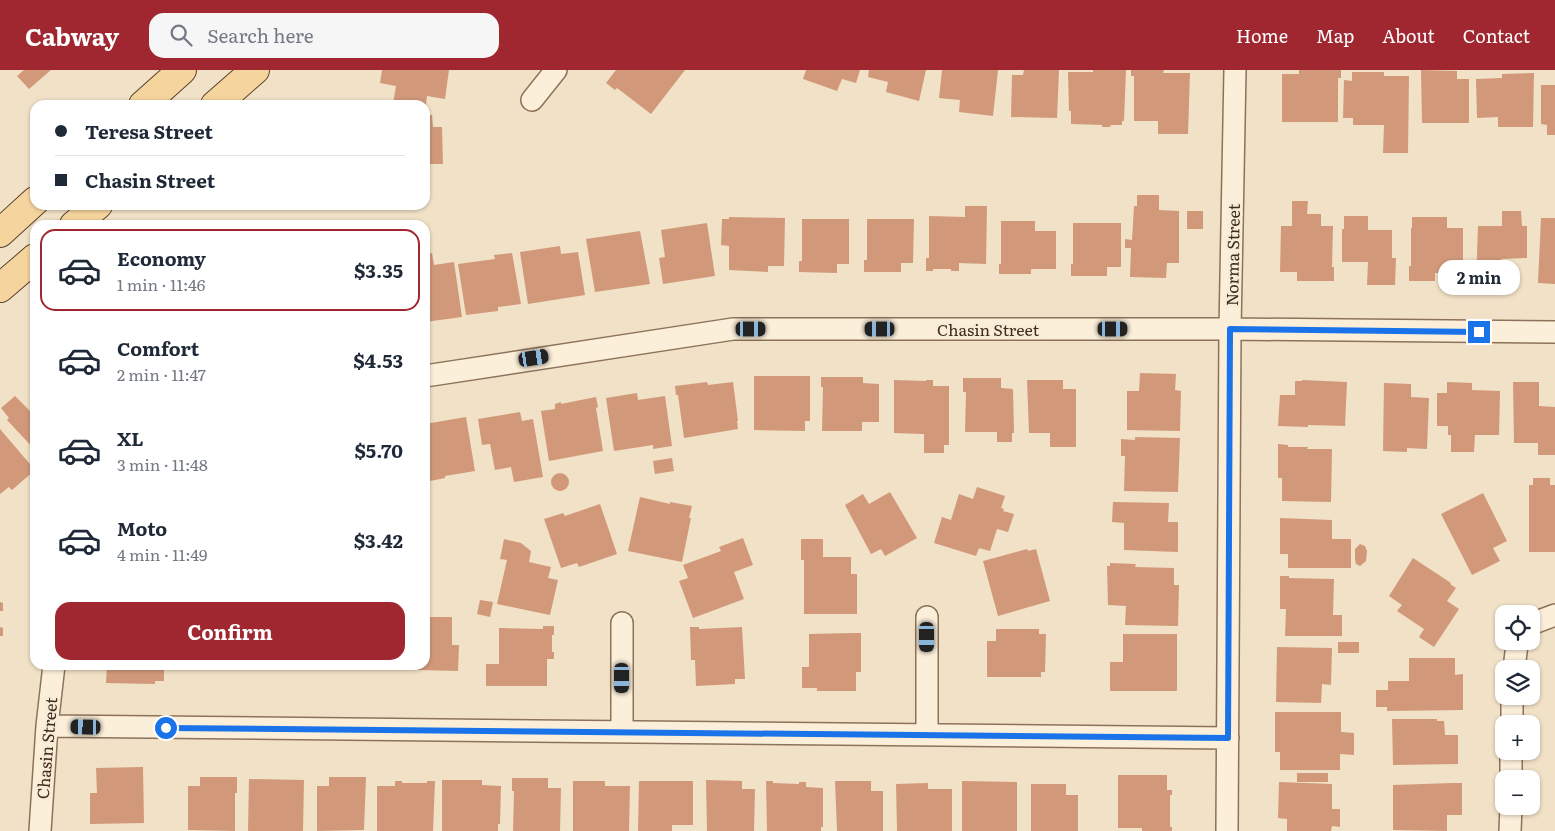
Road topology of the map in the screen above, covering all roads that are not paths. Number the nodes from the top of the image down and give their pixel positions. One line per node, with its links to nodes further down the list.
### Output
1 (182, 70): 5 (main road)
2 (255, 70): 6 (main road)
3 (556, 70): 7 (street)
4 (1235, 70): 14 (street, Norma Street)
5 (148, 100)
6 (220, 100)
7 (532, 100)
8 (30, 206): 11 (main road)
9 (92, 210): 10 (main road)
10 (80, 220)
11 (0, 233)
12 (30, 262): 13 (main road)
13 (0, 288)
14 (1230, 329): 15 (street, Chasin Street); 16 (street, Chasin Street); 25 (street, Norma Street)
15 (1555, 332)
16 (430, 375)
17 (1555, 615): 19 (street)
18 (927, 617): 24 (street)
19 (1540, 621)
20 (622, 623): 23 (street)
21 (53, 670): 22 (street, Chasin Street)
22 (47, 726): 23 (street); 27 (street, Chasin Street)
23 (622, 732): 24 (street)
24 (927, 736): 25 (street)
25 (1228, 738): 28 (street, Norma Street)
26 (1511, 815): 29 (street)
27 (40, 831)
28 (1227, 831)
29 (1510, 831)

